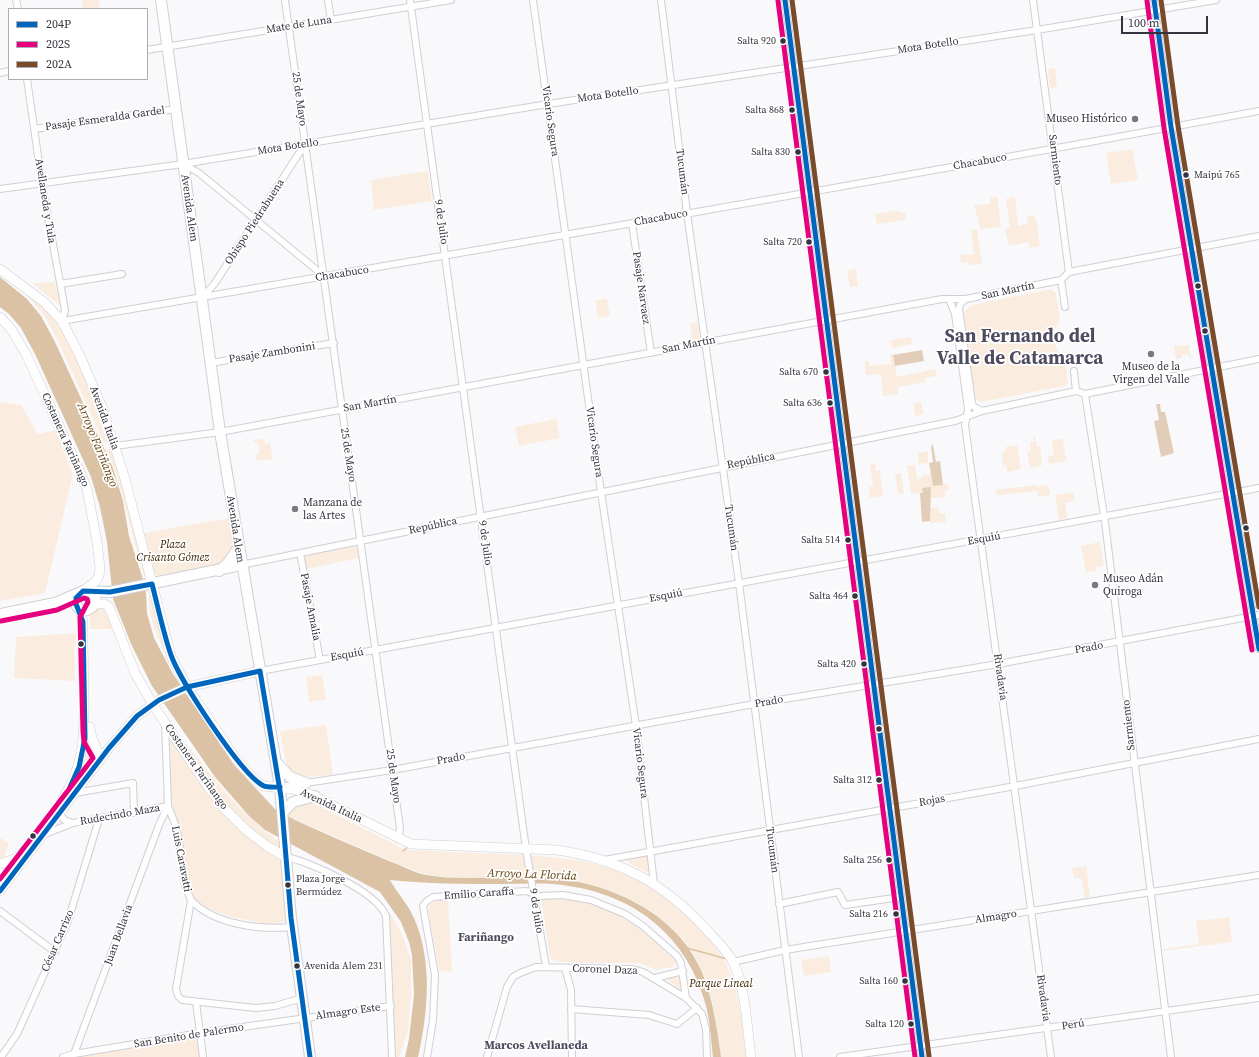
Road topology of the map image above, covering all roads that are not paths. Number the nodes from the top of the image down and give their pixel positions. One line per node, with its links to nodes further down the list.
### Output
1 (161, 0): 17 (main road, Avenida Alem)
2 (284, 0): 15 (street, 25 de Mayo)
3 (328, 0): 14 (street)
4 (410, 0): 12 (street, 9 de Julio)
5 (451, 0): 12 (street, Mate de Luna)
6 (532, 0): 22 (street, Vicario Segura)
7 (661, 0): 21 (street, Tucumán)
8 (785, 0): 19 (street)
9 (1034, 0): 16 (street, Sarmiento)
10 (1154, 0): 13 (street)
11 (1216, 0): 13 (street, Mota Botello)
12 (411, 7): 14 (street, Mate de Luna); 25 (street, 9 de Julio)
13 (1156, 10): 16 (street, Mota Botello); 26 (street)
14 (331, 20): 15 (street, Mate de Luna)
15 (288, 27): 17 (street, Mate de Luna); 28 (street, 25 de Mayo)
16 (1037, 30): 19 (street, Mota Botello); 29 (street, Sarmiento)
17 (167, 47): 18 (street, Mate de Luna); 23 (main road, Avenida Alem)
18 (148, 50)
19 (793, 67): 21 (street, Mota Botello); 33 (street)
20 (27, 80): 27 (street, Avellaneda y Tula)
21 (671, 86): 22 (street, Mota Botello); 34 (street, Tucumán)
22 (548, 104): 25 (street, Mota Botello); 37 (street, Vicario Segura)
23 (176, 109): 27 (street, Pasaje Esmeralda Gardel); 30 (main road, Avenida Alem)
24 (1259, 111): 26 (street, Chacabuco)
25 (427, 124): 28 (street, Mota Botello); 40 (street, 9 de Julio)
26 (1171, 127): 29 (street, Chacabuco); 39 (street)
27 (34, 129): 31 (street, Avellaneda y Tula)
28 (305, 144): 30 (street, Mota Botello); 35 (street, Obispo Piedrabuena); 44 (street, 25 de Mayo)
29 (1054, 149): 33 (street, Chacabuco); 42 (street, Sarmiento)
30 (183, 164): 31 (street, Mota Botello); 35 (street); 47 (main road, Avenida Alem)
31 (42, 184): 32 (street, Mota Botello); 46 (street, Avellaneda y Tula)
32 (0, 189)
33 (810, 191): 34 (street, Chacabuco); 52 (street)
34 (687, 213): 36 (street, Chacabuco); 54 (street, Tucumán)
35 (256, 220): 44 (street); 47 (street, Obispo Piedrabuena)
36 (632, 223): 37 (street, Chacabuco); 56 (street, Pasaje Narvaez)
37 (566, 235): 40 (street, Chacabuco); 59 (street, Vicario Segura)
38 (1259, 236): 39 (street)
39 (1191, 249): 42 (street); 60 (street)
40 (446, 256): 44 (street, Chacabuco); 62 (street, 9 de Julio)
41 (0, 269): 53 (main road, Avenida Italia)
42 (1069, 272): 45 (street)
43 (122, 274): 46 (street)
44 (324, 276): 47 (street, Chacabuco); 55 (street, 25 de Mayo)
45 (1062, 280): 49 (street, San Martín); 50 (street)
46 (60, 284): 53 (street, Avellaneda y Tula)
47 (202, 298): 53 (street, Chacabuco); 58 (main road, Avenida Alem)
48 (949, 299): 49 (street, San Martín); 52 (street, San Martín); 67 (street, Rivadavia)
49 (966, 299): 66 (street)
50 (1065, 307)
51 (0, 317): 87 (main road, Costanera Fariñango)
52 (826, 320): 54 (street, San Martín); 69 (street)
53 (62, 321): 70 (main road, Avenida Italia)
54 (705, 342): 56 (street, San Martín); 71 (street, Tucumán)
55 (334, 343): 58 (street, Pasaje Zambonini); 65 (street, 25 de Mayo)
56 (651, 353): 59 (street, San Martín)
57 (1259, 359): 60 (street)
58 (210, 363): 68 (main road, Avenida Alem)
59 (584, 365): 62 (street, San Martín); 73 (street, Vicario Segura)
60 (1212, 369): 64 (street); 74 (street)
61 (1074, 371): 63 (street)
62 (464, 387): 65 (street, San Martín); 75 (street, 9 de Julio)
63 (1076, 391): 64 (street); 66 (street, República)
64 (1085, 394): 76 (street, Sarmiento)
65 (343, 409): 68 (street, San Martín); 78 (street, 25 de Mayo)
66 (982, 411): 67 (street, República)
67 (967, 416): 69 (street, República); 77 (street, Rivadavia)
68 (220, 432): 70 (street, San Martín); 79 (main road, Avenida Alem)
69 (842, 444): 71 (street, República); 81 (street)
70 (115, 446): 86 (main road, Avenida Italia)
71 (722, 467): 73 (street, República); 85 (street, Tucumán)
72 (1259, 488): 74 (street, Esquiú)
73 (601, 492): 75 (street, República); 90 (street, Vicario Segura)
74 (1234, 493): 76 (street, Esquiú); 94 (street)
75 (481, 516): 78 (street, República); 95 (street, 9 de Julio)
76 (1103, 517): 77 (street, Esquiú); 96 (street, Sarmiento)
77 (982, 539): 81 (street, Esquiú); 100 (street, Rivadavia)
78 (360, 541): 80 (street, República); 98 (street, 25 de Mayo)
79 (238, 548): 82 (main road, Avenida Alem); 83 (main road)
80 (300, 553): 82 (street, República); 99 (street, Pasaje Amalia)
81 (858, 561): 85 (street, Esquiú); 102 (street)
82 (241, 565): 83 (main road); 84 (main road, Avenida Alem)
83 (219, 571): 84 (main road); 86 (main road)
84 (244, 582): 101 (main road, Avenida Alem)
85 (739, 583): 90 (street, Esquiú); 105 (street, Tucumán)
86 (149, 584): 88 (main road); 103 (main road, Avenida Italia)
87 (84, 592): 88 (main road); 89 (main road); 91 (main road); 92 (main road)
88 (110, 592): 91 (main road)
89 (55, 603): 92 (main road); 93 (main road)
90 (618, 605): 95 (street, Esquiú); 107 (street, Vicario Segura)
91 (94, 606): 92 (main road); 104 (main road, Costanera Fariñango); 109 (main road)
92 (79, 609): 111 (main road)
93 (0, 614)
94 (1256, 615): 96 (street, Prado); 97 (street)
95 (497, 627): 98 (street, Esquiú); 110 (street, 9 de Julio)
96 (1119, 642): 100 (street, Prado); 113 (street, Sarmiento)
97 (1259, 649)
98 (375, 650): 99 (street, Esquiú); 115 (street, 25 de Mayo)
99 (320, 660): 101 (street, Esquiú)
100 (998, 664): 102 (street, Prado); 117 (street, Rivadavia)
101 (260, 671): 103 (main road, Esquiú); 112 (main road, Avenida Alem)
102 (874, 684): 105 (street, Prado); 122 (street)
103 (185, 687): 104 (main road, Esquiú); 118 (main road, Avenida Italia)
104 (156, 702): 106 (main road, Costanera Fariñango); 114 (main road, Esquiú)
105 (754, 704): 107 (street, Prado); 128 (street, Tucumán)
106 (165, 721): 121 (street, Luis Caravatti); 132 (main road, Costanera Fariñango)
107 (636, 726): 110 (street, Prado); 133 (street, Vicario Segura)
108 (1259, 739): 113 (street, Rojas)
109 (96, 748): 111 (main road); 114 (main road)
110 (513, 748): 115 (street, Prado); 131 (street, 9 de Julio)
111 (81, 754): 114 (main road); 135 (main road)
112 (275, 760): 116 (main road); 118 (main road, Avenida Alem)
113 (1133, 762): 117 (street, Rojas); 141 (street, Sarmiento)
114 (98, 763): 119 (main road, Esquiú)
115 (392, 770): 116 (street, Prado); 130 (street, 25 de Mayo)
116 (306, 783): 118 (street, Prado)
117 (1015, 786): 122 (street, Rojas); 146 (street, Rivadavia)
118 (280, 787): 120 (main road, Avenida Italia); 123 (main road, Avenida Alem)
119 (75, 793): 124 (main road, Esquiú); 125 (street)
120 (315, 796): 123 (main road); 130 (main road, Avenida Italia)
121 (168, 806): 125 (street, Rudecindo Maza); 143 (street, Luis Caravatti); 168 (street, Juan Bellavia)
122 (890, 808): 128 (street, Rojas); 142 (street)
123 (283, 812): 132 (main road, Avenida Alem)
124 (60, 813): 127 (street, Rudecindo Maza); 129 (main road, Esquiú)
125 (134, 813): 126 (street, Rudecindo Maza)
126 (99, 819): 127 (street, Rudecindo Maza); 150 (street, César Carrizo)
127 (73, 823): 129 (street, Rudecindo Maza)
128 (770, 829): 133 (street, Rojas); 144 (street, Tucumán)
129 (44, 834): 140 (main road, Esquiú)
130 (398, 839): 131 (main road, Avenida Italia)
131 (526, 849): 134 (main road, Avenida Italia); 139 (street, 9 de Julio)
132 (286, 852): 147 (main road, Avenida Alem); 160 (street, Costanera Fariñango)
133 (651, 852): 134 (street, Rojas); 138 (street, Vicario Segura)
134 (604, 860): 138 (main road, Avenida Italia)
135 (0, 864)
136 (0, 873): 140 (main road)
137 (1259, 875): 141 (street, Almagro)
138 (654, 884): 151 (main road, Avenida Italia)
139 (532, 889): 152 (street, 9 de Julio); 154 (street, Emilio Caraffa); 174 (street, Emilio Caraffa)
140 (1, 890)
141 (1150, 893): 146 (street, Almagro); 163 (street, Sarmiento)
142 (901, 897): 144 (street); 148 (street)
143 (191, 900): 147 (street); 159 (street, Luis Caravatti)
144 (779, 904): 149 (street, Tucumán)
145 (0, 911): 150 (street)
146 (1032, 912): 148 (street, Almagro); 165 (street, Rivadavia)
147 (292, 927): 156 (main road, Avenida Alem)
148 (906, 932): 149 (street, Almagro); 167 (street)
149 (785, 950): 151 (street, Almagro); 179 (street, Tucumán)
150 (55, 952): 169 (street, César Carrizo)
151 (733, 962): 178 (main road, Avenida Italia)
152 (546, 968): 153 (street, Coronel Daza); 175 (street)
153 (565, 968): 155 (street, Coronel Daza); 162 (street)
154 (683, 971): 155 (street); 157 (street, Emilio Caraffa)
155 (655, 978): 157 (street, Coronel Daza)
156 (302, 998): 159 (street); 164 (main road, Avenida Alem)
157 (686, 998): 161 (street, Coronel Daza)
158 (1259, 998): 163 (street, Perú)
159 (196, 1002): 166 (street)
160 (390, 1006): 164 (street, Almagro Este); 173 (street, Costanera Fariñango)
161 (697, 1008): 162 (street); 177 (street, Coronel Daza)
162 (571, 1009): 176 (street)
163 (1165, 1011): 165 (street, Perú); 183 (street, Sarmiento)
164 (305, 1018): 166 (street, San Benito de Palermo); 172 (main road, Avenida Alem)
165 (1047, 1028): 167 (street, Perú); 182 (street, Rivadavia)
166 (200, 1033): 168 (street, San Benito de Palermo); 171 (street)
167 (920, 1046): 180 (street, Perú); 181 (street)
168 (74, 1054): 170 (street)
169 (1, 1057)
170 (63, 1057)
171 (203, 1057)
172 (310, 1057)
173 (392, 1057)
174 (427, 1057)
175 (487, 1057)
176 (572, 1057)
177 (707, 1057)
178 (751, 1057)
179 (799, 1057)
180 (840, 1057)
181 (922, 1057)
182 (1052, 1057)
183 (1171, 1057)

